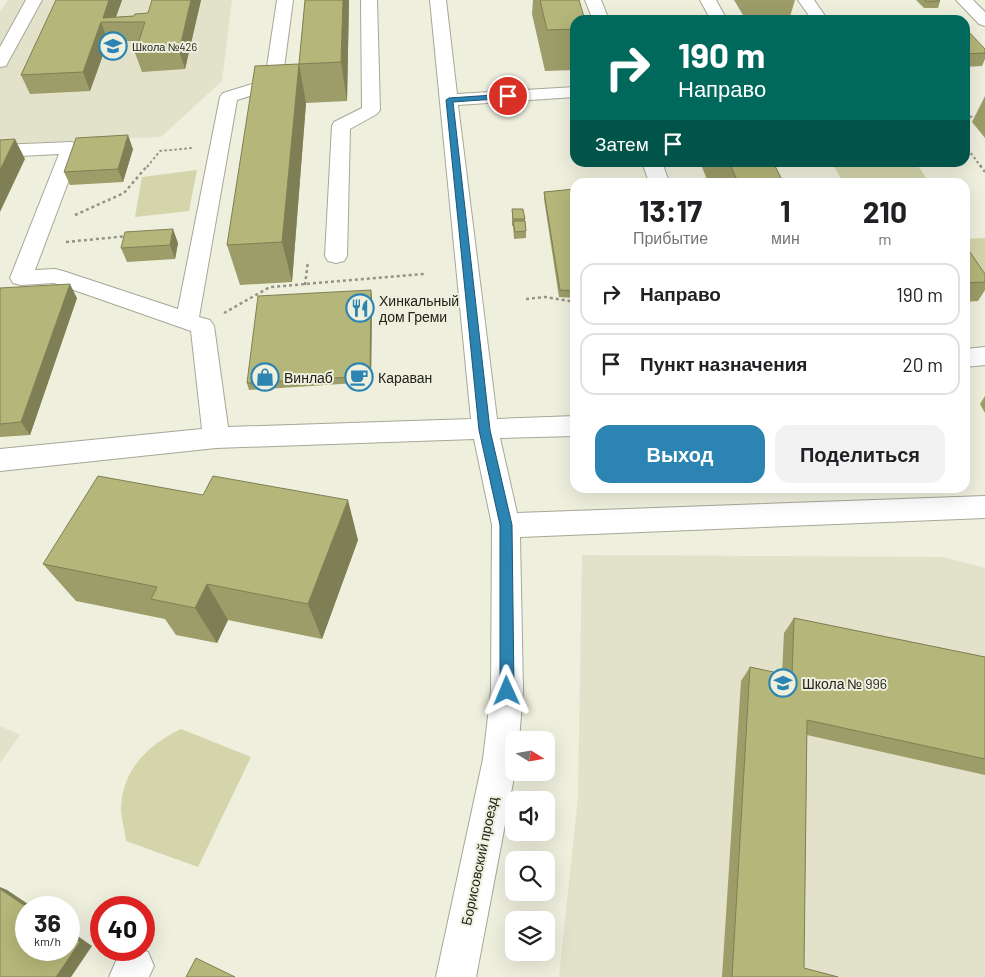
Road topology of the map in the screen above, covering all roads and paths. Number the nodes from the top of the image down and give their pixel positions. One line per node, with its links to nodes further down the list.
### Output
1 (34, 0): 13 (street)
2 (284, 0): 18 (street)
3 (369, 0): 25 (street)
4 (438, 0): 15 (street, Борисовский проезд)
5 (593, 0): 9 (street)
6 (708, 0): 10 (street)
7 (806, 0): 11 (street)
8 (964, 0): 12 (street)
9 (599, 15)
10 (716, 15)
11 (816, 15)
12 (985, 21)
13 (0, 62)
14 (570, 92): 15 (street)
15 (449, 100): 33 (street, Борисовский проезд)
16 (985, 116): 17 (path)
17 (970, 117)
18 (220, 146): 22 (path); 29 (street)
19 (0, 151): 29 (street)
20 (970, 152): 21 (path)
21 (985, 172)
22 (74, 216)
23 (69, 234): 24 (path)
24 (134, 235)
25 (336, 256)
26 (424, 274): 29 (path)
27 (526, 299): 28 (path)
28 (570, 301)
29 (194, 324): 34 (street)
30 (985, 356): 31 (street)
31 (970, 358)
32 (570, 426): 33 (street)
33 (485, 430): 34 (street); 37 (street, Борисовский проезд)
34 (216, 438): 35 (street)
35 (0, 460)
36 (963, 501): 37 (street)
37 (506, 525): 38 (street, Борисовский проезд)
38 (456, 977)

